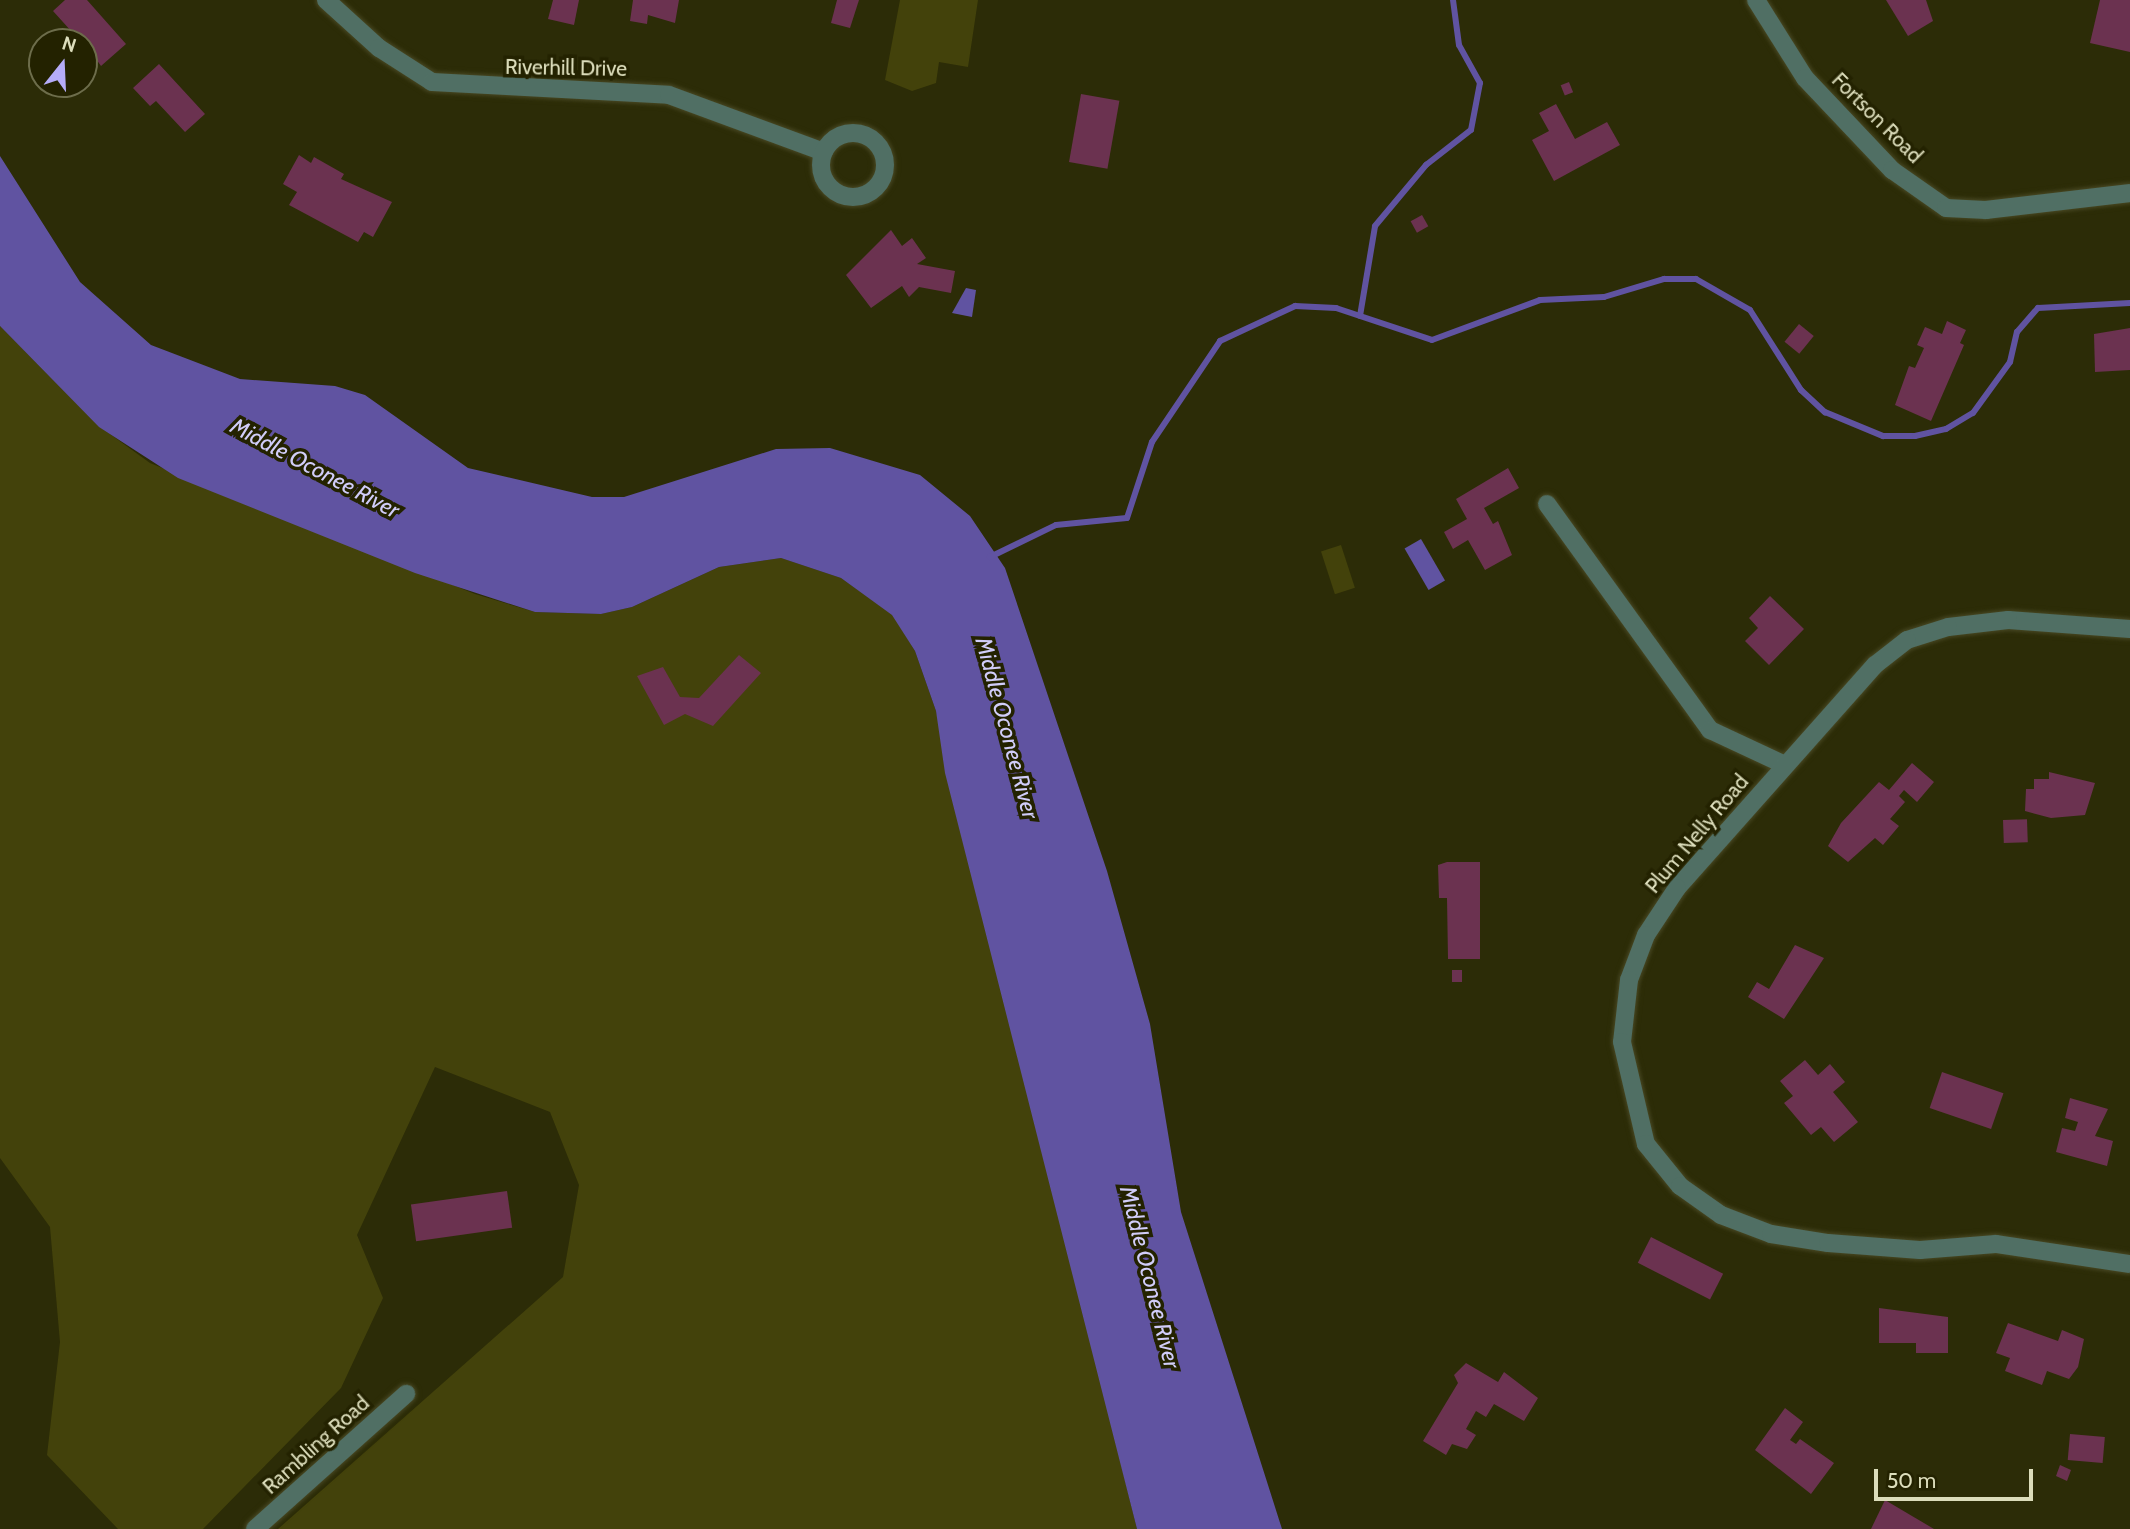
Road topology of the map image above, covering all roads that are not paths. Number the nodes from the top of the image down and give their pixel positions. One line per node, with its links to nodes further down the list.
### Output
1 (326, 0): 3 (street, Riverhill Drive)
2 (1756, 0): 4 (street, Fortson Road)
3 (824, 152)
4 (2130, 193)
5 (1547, 504): 7 (street)
6 (2130, 629): 7 (street, Plum Nelly Road)
7 (1785, 765): 8 (street, Plum Nelly Road)
8 (2130, 1264)
9 (406, 1394): 10 (street, Rambling Road)
10 (255, 1529)

